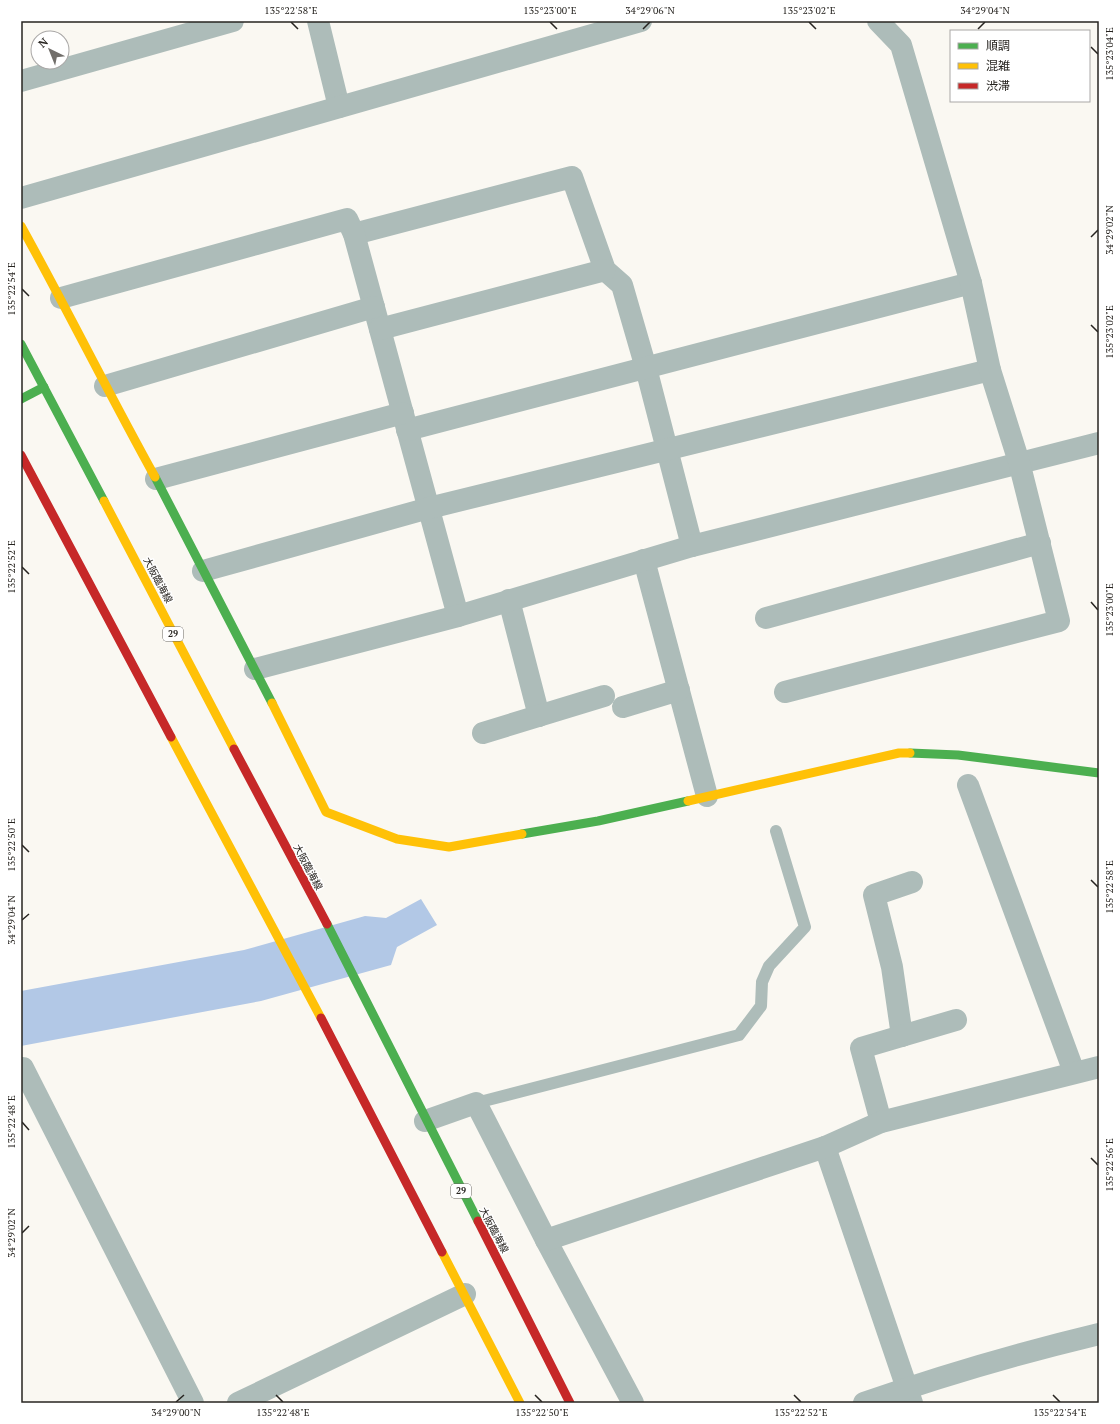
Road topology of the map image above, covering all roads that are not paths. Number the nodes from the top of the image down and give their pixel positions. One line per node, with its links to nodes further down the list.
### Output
1 (233, 21): 5 (street)
2 (318, 21): 6 (street)
3 (641, 21): 6 (street)
4 (878, 21): 11 (street)
5 (21, 81)
6 (339, 108): 7 (street)
7 (21, 198)
8 (21, 226): 12 (main road)
9 (354, 234): 10 (street); 12 (street); 13 (street)
10 (605, 270): 14 (street); 16 (street)
11 (971, 283): 16 (street); 17 (street)
12 (61, 298): 18 (main road)
13 (374, 307): 14 (street); 18 (street)
14 (380, 329): 21 (street)
15 (21, 344): 19 (main road, 大阪臨海線 / 29)
16 (646, 368): 21 (street); 23 (street)
17 (990, 370): 23 (street); 25 (street)
18 (105, 386): 26 (main road)
19 (44, 387): 20 (main road); 53 (main road, 大阪臨海線 / 29)
20 (21, 399)
21 (405, 421): 26 (street); 27 (street)
22 (1099, 443): 25 (street)
23 (667, 451): 27 (street); 29 (street)
24 (21, 455): 57 (main road)
25 (1020, 462): 28 (street); 29 (street)
26 (156, 479): 31 (main road)
27 (429, 508): 31 (street); 33 (street)
28 (1040, 544): 34 (street); 37 (street)
29 (692, 546): 30 (street)
30 (644, 560): 32 (street); 36 (street)
31 (203, 571): 35 (main road)
32 (509, 600): 33 (street); 40 (street)
33 (458, 616): 35 (street)
34 (766, 618)
35 (255, 669): 44 (main road)
36 (679, 690): 39 (street); 44 (street)
37 (785, 692)
38 (604, 696): 40 (street)
39 (623, 707)
40 (539, 716): 41 (street)
41 (482, 733)
42 (1099, 772): 44 (main road)
43 (968, 785): 51 (street)
44 (707, 796)
45 (776, 831): 52 (lane)
46 (912, 882): 48 (street)
47 (956, 1020): 48 (street)
48 (902, 1036): 54 (street)
49 (1099, 1066): 51 (street)
50 (23, 1068): 60 (street)
51 (1074, 1072): 54 (street)
52 (476, 1103): 53 (street); 56 (street)
53 (425, 1120): 63 (main road, 大阪臨海線 / 29)
54 (881, 1122): 55 (street)
55 (825, 1147): 56 (street); 59 (street)
56 (546, 1240): 64 (street)
57 (464, 1294): 61 (street); 62 (main road)
58 (1099, 1334): 59 (street)
59 (909, 1396): 65 (street)
60 (193, 1403)
61 (238, 1403)
62 (520, 1403)
63 (570, 1403)
64 (633, 1403)
65 (864, 1403)

